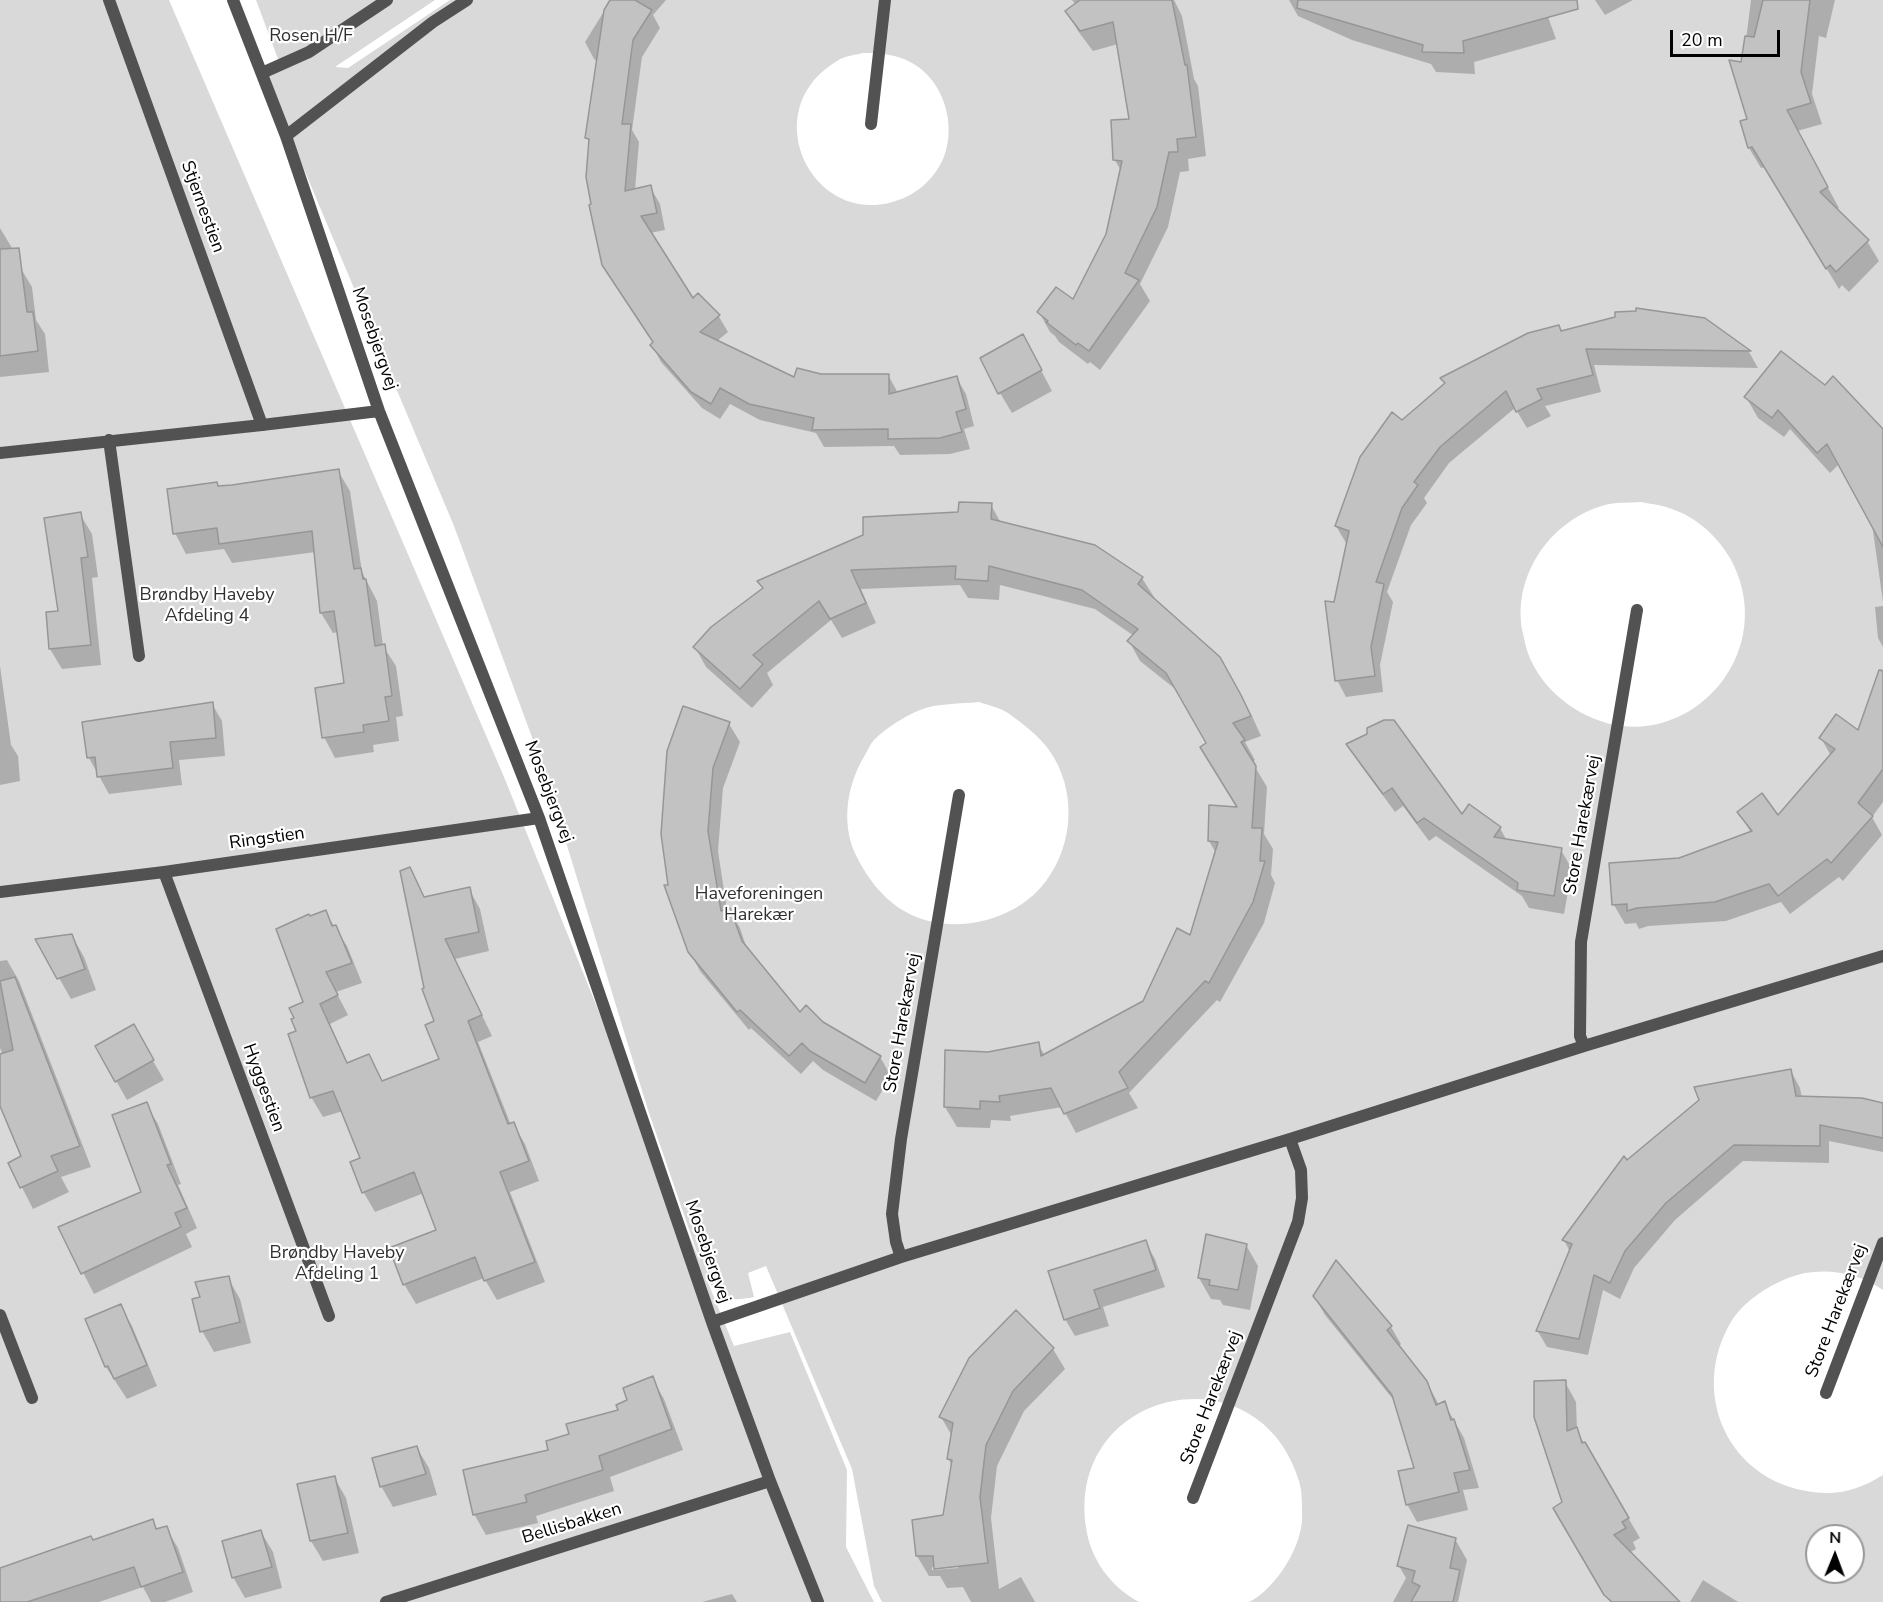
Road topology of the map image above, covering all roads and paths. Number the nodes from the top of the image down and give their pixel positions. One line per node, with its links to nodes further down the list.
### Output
1 (109, 0): 10 (street, Stjernestien)
2 (233, 0): 6 (street, Mosebjergvej)
3 (387, 0): 6 (street)
4 (467, 0): 8 (street)
5 (885, 0): 7 (street)
6 (262, 73): 8 (street, Mosebjergvej)
7 (871, 124)
8 (286, 136): 9 (street, Mosebjergvej)
9 (379, 411): 10 (street); 16 (street, Mosebjergvej)
10 (262, 425): 11 (street)
11 (109, 440): 12 (street); 14 (street)
12 (0, 453)
13 (1637, 610): 20 (street, Store Harekærvej)
14 (139, 656)
15 (959, 795): 23 (street, Store Harekærvej)
16 (539, 818): 17 (street, Ringstien); 26 (street, Mosebjergvej)
17 (164, 872): 18 (street, Ringstien); 25 (street, Hyggestien)
18 (0, 892)
19 (1883, 956): 20 (street)
20 (1584, 1046): 21 (street)
21 (1290, 1139): 23 (street); 30 (street, Store Harekærvej)
22 (1883, 1243): 27 (street, Store Harekærvej)
23 (901, 1257): 26 (street)
24 (0, 1315): 28 (street)
25 (329, 1316)
26 (712, 1322): 29 (street, Mosebjergvej)
27 (1826, 1393)
28 (32, 1398)
29 (770, 1481): 31 (street, Bellisbakken); 32 (street, Mosebjergvej)
30 (1193, 1498)
31 (386, 1602)
32 (818, 1602)

